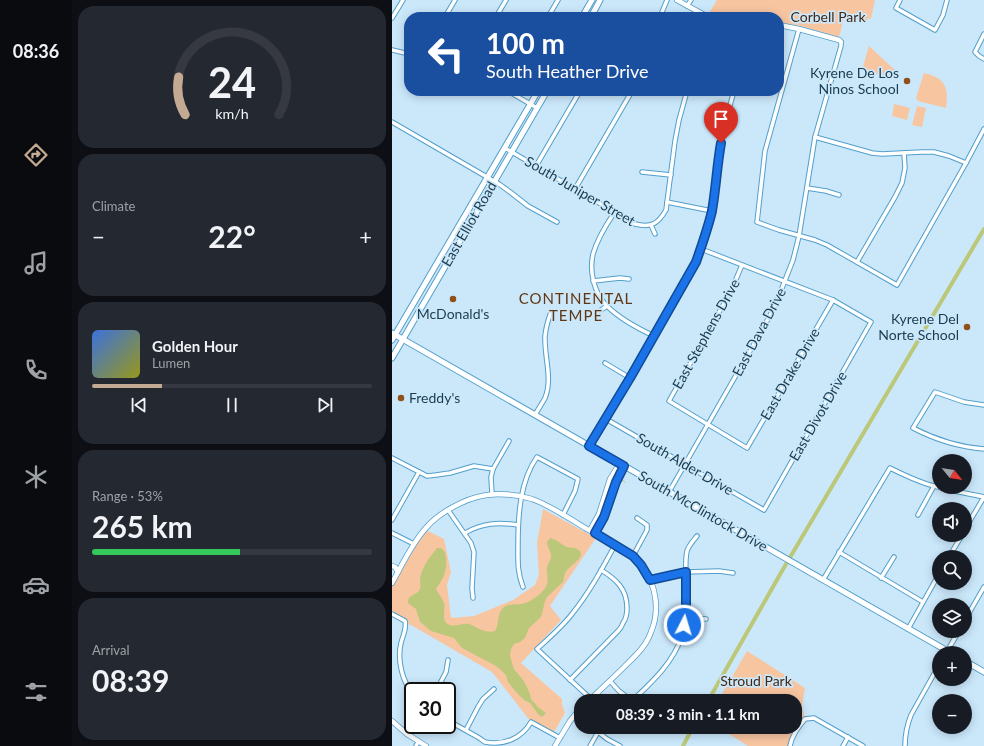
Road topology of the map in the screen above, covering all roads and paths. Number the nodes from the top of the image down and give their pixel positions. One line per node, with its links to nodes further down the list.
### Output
1 (403, 0): 20 (street)
2 (455, 0): 13 (street)
3 (506, 0): 14 (street)
4 (558, 0): 15 (street)
5 (592, 0): 16 (main road)
6 (600, 0): 17 (main road)
7 (667, 0): 18 (street)
8 (677, 0): 12 (street)
9 (691, 0): 12 (street)
10 (900, 0): 11 (street)
11 (947, 0)
12 (687, 6): 19 (street)
13 (448, 12)
14 (499, 12)
15 (551, 12)
16 (585, 12)
17 (593, 12)
18 (662, 12)
19 (698, 12)
20 (392, 18)
21 (784, 26): 22 (street)
22 (799, 29): 24 (street); 28 (street)
23 (984, 34): 27 (street)
24 (841, 42): 41 (street, East Dava Drive)
25 (392, 50): 26 (street)
26 (404, 53)
27 (984, 59)
28 (784, 76)
29 (517, 96): 37 (street)
30 (535, 96): 37 (main road, East Elliot Road)
31 (544, 96): 38 (main road, East Elliot Road)
32 (577, 96): 46 (street)
33 (629, 96): 52 (street)
34 (686, 96): 48 (street, South Juniper Street)
35 (733, 96): 55 (street)
36 (779, 96): 60 (street)
37 (531, 104): 38 (street); 42 (main road, East Elliot Road)
38 (537, 108): 43 (main road, East Elliot Road)
39 (392, 122): 49 (street)
40 (984, 129): 45 (street)
41 (816, 137): 44 (street); 51 (street, East Dava Drive)
42 (505, 148): 43 (street, South Juniper Street); 49 (main road, East Elliot Road)
43 (512, 152): 46 (street, South Juniper Street); 50 (main road, East Elliot Road)
44 (904, 153): 45 (street); 64 (street)
45 (966, 163): 64 (street)
46 (536, 166): 52 (street, South Juniper Street)
47 (642, 172): 48 (street)
48 (671, 175): 54 (street, South Juniper Street)
49 (488, 178): 50 (street); 62 (main road, East Elliot Road)
50 (494, 181): 57 (street); 61 (main road, East Elliot Road)
51 (807, 188): 53 (street); 60 (street, East Dava Drive)
52 (575, 190): 56 (street, South Juniper Street)
53 (840, 195)
54 (667, 202): 55 (street); 58 (street, South Juniper Street)
55 (712, 211): 63 (street)
56 (614, 213): 58 (street, South Juniper Street); 67 (street)
57 (557, 222)
58 (651, 225): 59 (street)
59 (655, 234)
60 (799, 236): 64 (street); 68 (street, East Dava Drive)
61 (457, 245): 62 (main road); 75 (main road, East Elliot Road)
62 (447, 246): 73 (main road, East Elliot Road)
63 (701, 249): 65 (street); 74 (street)
64 (857, 262)
65 (742, 265): 68 (street); 83 (street, East Stephens Drive)
66 (629, 279): 67 (street)
67 (593, 281): 70 (street)
68 (785, 282): 69 (street); 83 (street, East Dava Drive)
69 (832, 300): 83 (street, East Drake Drive); 100 (street, East Divot Drive)
70 (607, 306): 72 (street); 74 (street)
71 (551, 312): 81 (street)
72 (598, 312)
73 (394, 334): 75 (main road, South McClintock Drive); 76 (main road, East Elliot Road)
74 (654, 336): 79 (street)
75 (403, 339): 77 (main road, East Elliot Road); 81 (main road, South McClintock Drive)
76 (392, 340)
77 (392, 358)
78 (605, 363): 79 (street)
79 (630, 378): 82 (street)
80 (984, 406): 86 (street)
81 (535, 415): 85 (main road, South McClintock Drive)
82 (606, 419): 85 (street); 89 (street, South Alder Drive)
83 (707, 425): 89 (street, East Dava Drive)
84 (509, 441): 90 (street)
85 (589, 446): 88 (main road, South McClintock Drive)
86 (984, 449)
87 (392, 458): 91 (street)
88 (622, 465): 94 (main road, South McClintock Drive); 107 (street); 110 (street)
89 (685, 465): 94 (street, East Dava Drive); 100 (street, South Alder Drive)
90 (493, 470): 91 (street); 95 (street)
91 (419, 472): 105 (street)
92 (932, 485): 114 (street)
93 (932, 490): 102 (street)
94 (669, 492): 125 (main road, South McClintock Drive)
95 (492, 494): 97 (street); 99 (street)
96 (969, 494): 98 (street)
97 (522, 497): 101 (street); 101 (street); 106 (street)
98 (984, 497): 103 (street)
99 (448, 510): 109 (street); 112 (street)
100 (764, 510)
101 (563, 515): 107 (street)
102 (918, 515)
103 (972, 517)
104 (637, 518): 115 (street)
105 (392, 520)
106 (518, 525): 109 (street); 128 (street)
107 (590, 530): 110 (street)
108 (392, 533): 112 (street)
109 (465, 533): 130 (street)
110 (595, 533): 113 (street)
111 (698, 536): 121 (street)
112 (414, 544): 120 (street)
113 (615, 545): 115 (street); 118 (street)
114 (839, 552): 123 (street); 125 (street)
115 (633, 556): 124 (street)
116 (894, 557): 123 (street)
117 (392, 566): 120 (street)
118 (601, 570): 142 (street); 142 (street)
119 (392, 571): 120 (street)
120 (398, 572): 126 (street)
121 (686, 572): 122 (street); 124 (street); 134 (street)
122 (733, 573)
123 (881, 578): 131 (street)
124 (650, 580): 143 (street)
125 (823, 580): 136 (main road, South McClintock Drive)
126 (392, 583)
127 (932, 586): 131 (street)
128 (522, 587)
129 (984, 587): 132 (street)
130 (473, 598)
131 (923, 602): 136 (street)
132 (972, 608)
133 (392, 614): 144 (street)
134 (685, 617): 135 (street); 150 (street)
135 (706, 619)
136 (908, 628): 137 (main road, South McClintock Drive)
137 (938, 646)
138 (448, 660): 145 (street)
139 (972, 665): 140 (main road)
140 (984, 672)
141 (932, 677): 167 (street)
142 (570, 680): 147 (street)
143 (610, 680): 148 (street); 149 (street)
144 (406, 682)
145 (442, 682)
146 (494, 689): 154 (street)
147 (584, 694)
148 (596, 694)
149 (623, 694)
150 (639, 694)
151 (574, 716): 158 (street)
152 (392, 720): 159 (street)
153 (456, 725): 154 (street)
154 (466, 730): 158 (street)
155 (597, 734): 162 (street)
156 (601, 734): 163 (street)
157 (848, 737): 164 (street); 165 (street); 166 (street)
158 (560, 738): 161 (street)
159 (417, 744): 160 (street)
160 (426, 746)
161 (555, 746)
162 (590, 746)
163 (620, 746)
164 (790, 746)
165 (843, 746)
166 (863, 746)
167 (905, 746)

